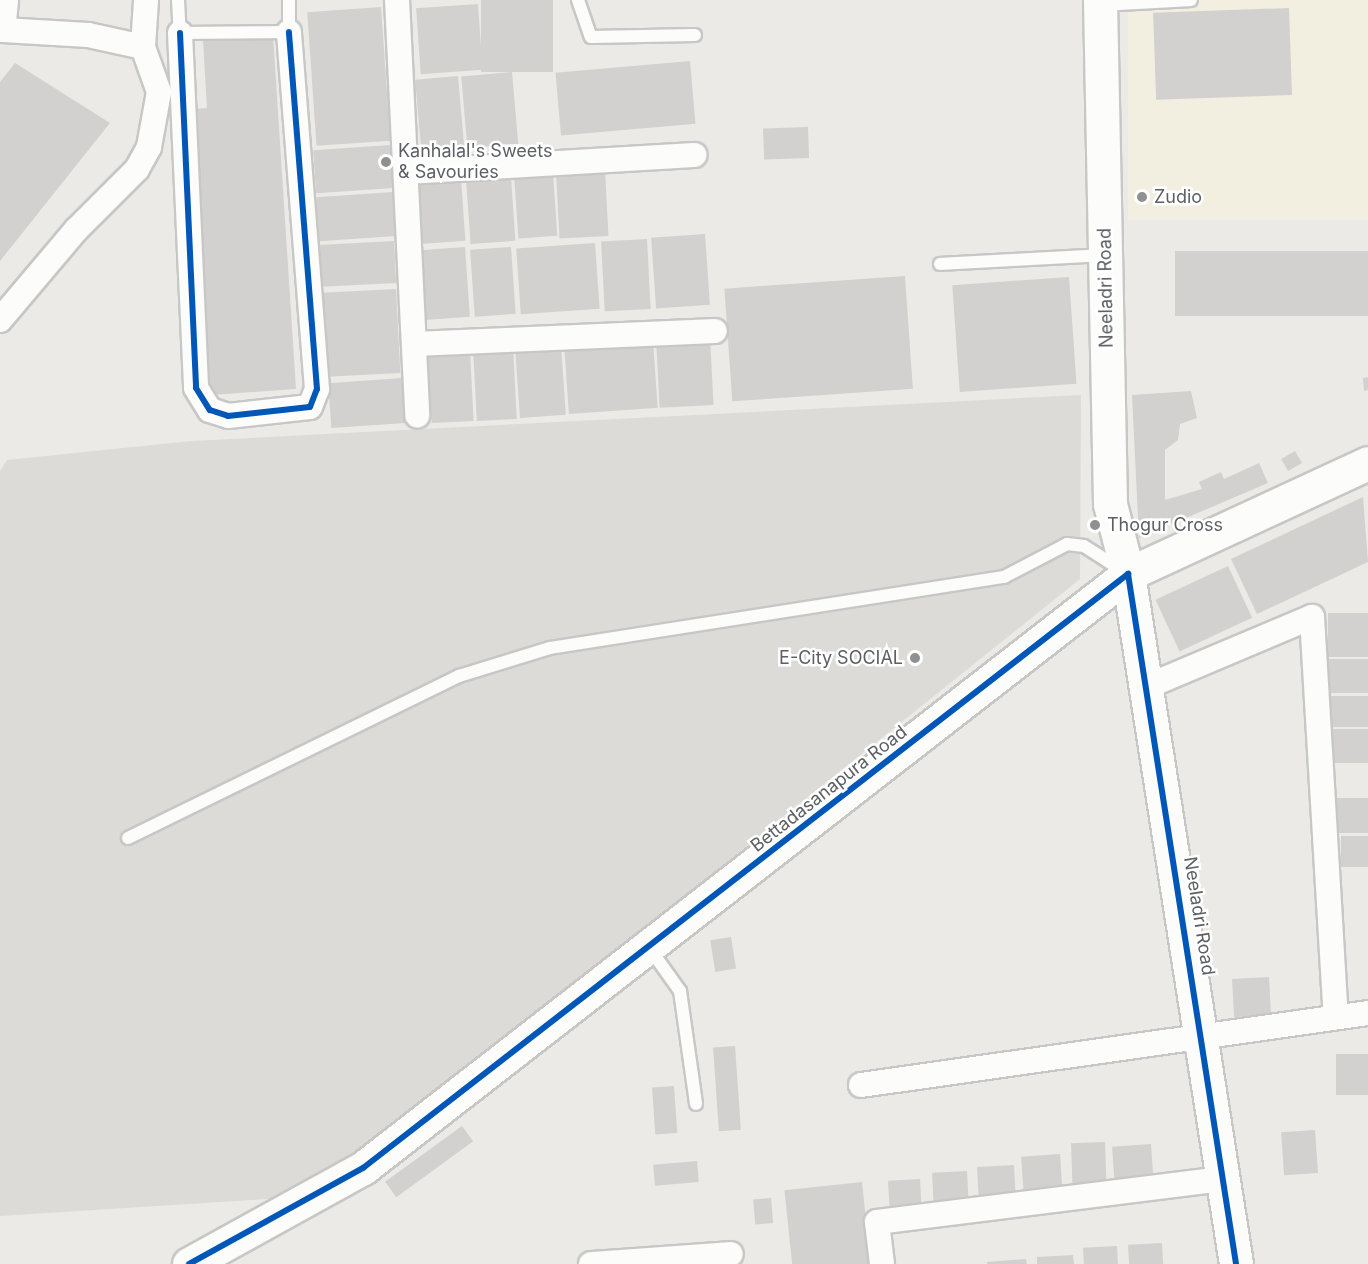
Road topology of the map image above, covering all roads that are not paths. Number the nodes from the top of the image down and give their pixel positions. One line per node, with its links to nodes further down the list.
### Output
1 (6, 0): 9 (street)
2 (146, 0): 13 (street)
3 (178, 0): 11 (lane)
4 (289, 0): 10 (lane)
5 (397, 0): 15 (street)
6 (578, 0): 12 (lane)
7 (1191, 0): 8 (lane)
8 (1100, 3): 16 (street, Neeladri Road)
9 (2, 32): 13 (street)
10 (289, 32): 11 (lane); 11 (street)
11 (180, 33)
12 (695, 35)
13 (143, 47): 18 (street)
14 (695, 155): 15 (street)
15 (406, 172): 20 (street)
16 (1105, 255): 17 (lane); 23 (street, Neeladri Road)
17 (940, 264)
18 (0, 320)
19 (715, 332): 20 (street)
20 (414, 344): 21 (street)
21 (417, 416)
22 (1368, 463): 23 (street)
23 (1128, 574): 24 (street, Neeladri Road); 25 (lane); 26 (street, Bettadasanapura Road)
24 (1146, 687): 28 (street); 29 (street, Neeladri Road)
25 (128, 838)
26 (650, 949): 31 (lane); 33 (street, Bettadasanapura Road)
27 (1368, 1012): 28 (street)
28 (1336, 1016): 29 (street)
29 (1204, 1040): 30 (street); 32 (street, Neeladri Road)
30 (861, 1085)
31 (696, 1104)
32 (1224, 1179): 37 (street); 38 (street, Neeladri Road)
33 (231, 1254): 35 (street, Bettadasanapura Road)
34 (731, 1254): 36 (street)
35 (189, 1264)
36 (591, 1264)
37 (882, 1264)
38 (1236, 1264)

